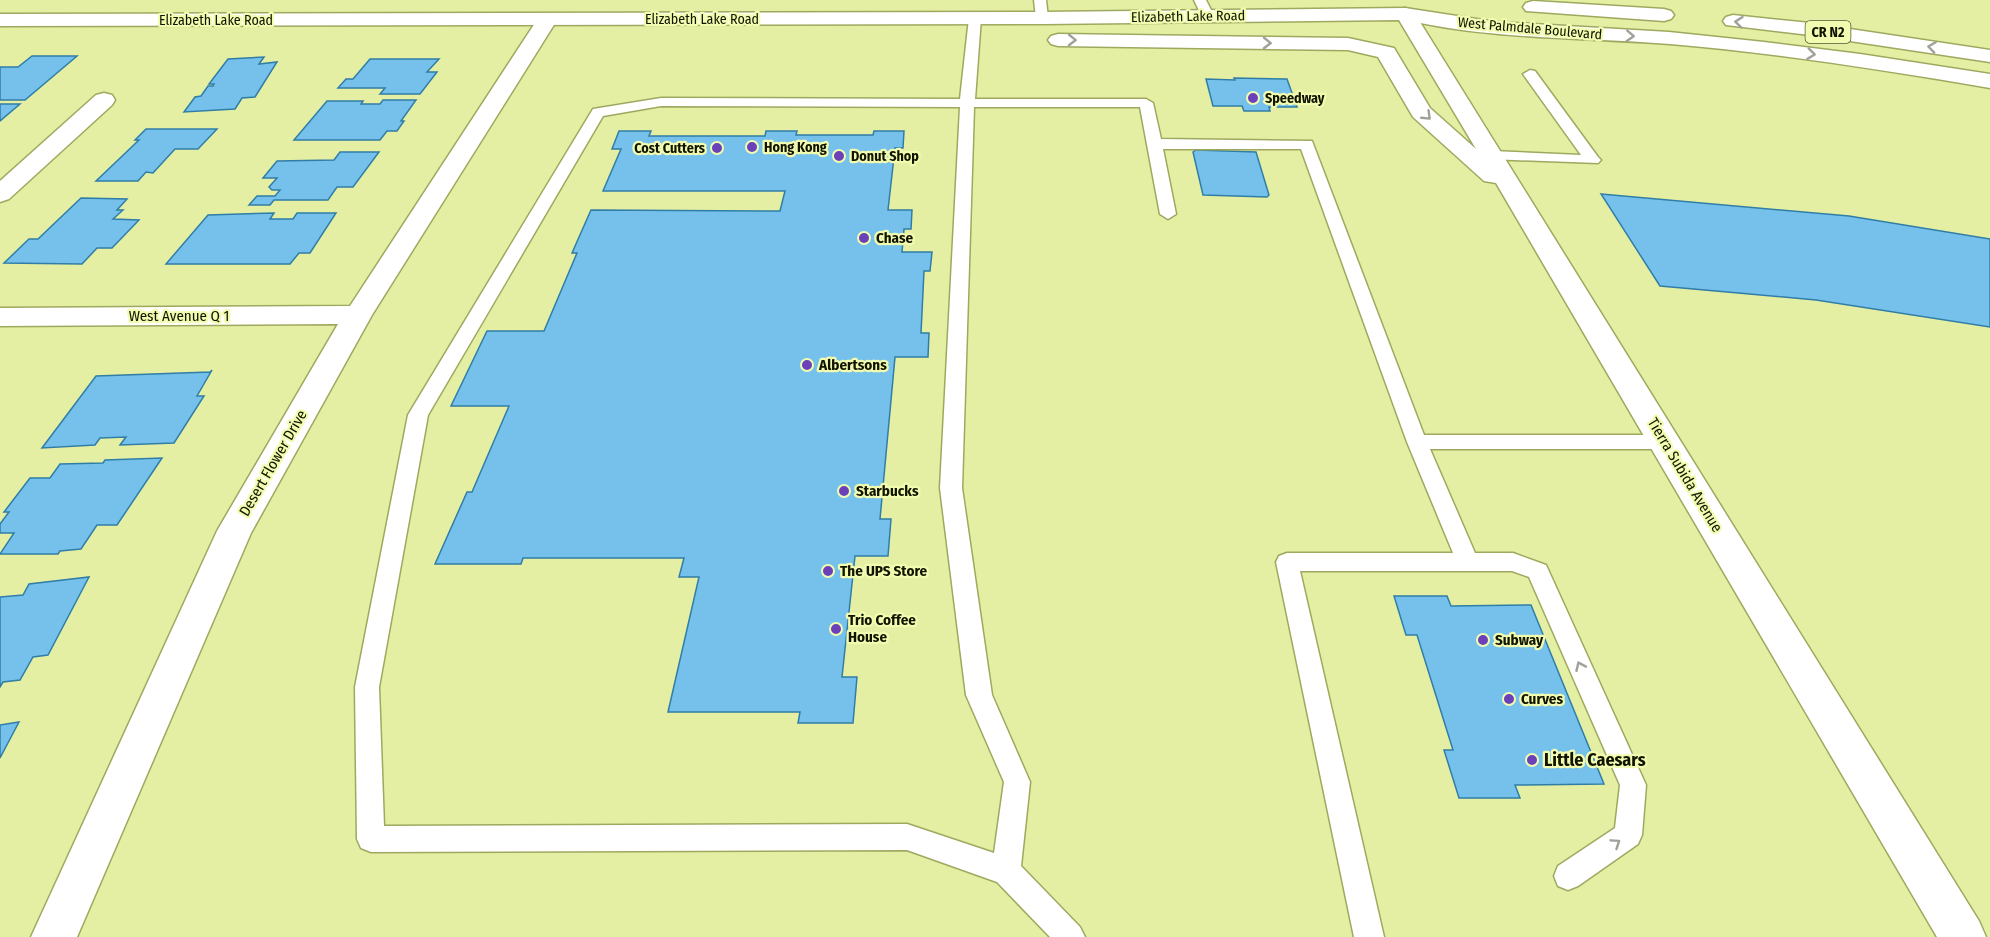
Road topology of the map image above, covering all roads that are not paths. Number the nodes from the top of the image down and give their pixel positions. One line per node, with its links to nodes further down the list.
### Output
1 (1401, 5): 2 (main road, West Palmdale Boulevard / CR N2); 4 (main road, Elizabeth Lake Road / CR N2); 13 (main road, West Palmdale Boulevard / CR N2, one-way to 13); 17 (main road, Tierra Subida Avenue)
2 (1473, 5)
3 (1518, 7): 6 (main road, West Palmdale Boulevard)
4 (1204, 8): 5 (main road, Elizabeth Lake Road / CR N2)
5 (1041, 9): 7 (main road, Elizabeth Lake Road / CR N2)
6 (1686, 17)
7 (975, 18): 9 (main road, Elizabeth Lake Road / CR N2); 15 (lane); 19 (main road, one-way to 19)
8 (0, 20): 9 (main road, Elizabeth Lake Road / CR N2)
9 (547, 20): 21 (main road, Desert Flower Drive)
10 (1715, 20): 11 (main road, CR N2, one-way to 10)
11 (1989, 55)
12 (1530, 74): 17 (lane)
13 (1990, 81)
14 (104, 100): 18 (main road)
15 (967, 103): 16 (lane); 26 (lane); 26 (lane)
16 (1154, 144): 20 (lane); 23 (lane)
17 (1493, 156): 19 (main road, Tierra Subida Avenue)
18 (0, 194)
19 (1518, 199): 24 (main road, Tierra Subida Avenue)
20 (1168, 214)
21 (358, 315): 22 (main road, West Avenue Q 1); 28 (main road, Desert Flower Drive)
22 (0, 317)
23 (1417, 441): 24 (lane); 25 (lane)
24 (1665, 442): 31 (main road, Tierra Subida Avenue)
25 (1468, 562): 27 (lane, one-way to 25); 30 (lane)
26 (1006, 871): 29 (lane)
27 (1568, 876)
28 (54, 937)
29 (1070, 937)
30 (1370, 937)
31 (1963, 937)

